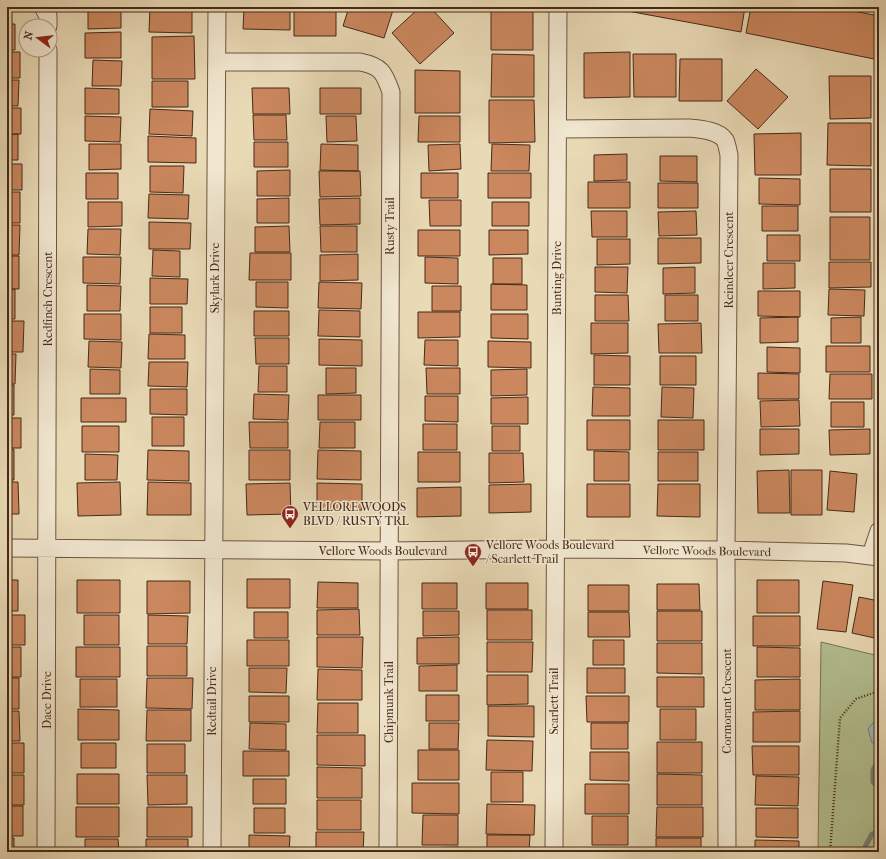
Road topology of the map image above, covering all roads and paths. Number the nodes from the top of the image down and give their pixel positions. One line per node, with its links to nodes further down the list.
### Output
1 (43, 7): 4 (street)
2 (217, 7): 6 (street, Skylark Drive)
3 (558, 7): 7 (street, Bunting Drive)
4 (48, 18)
5 (48, 58): 9 (street, Redfinch Crescent)
6 (217, 62): 12 (street, Skylark Drive); 14 (street, Rusty Trail)
7 (558, 129): 11 (street, Bunting Drive); 13 (street, Reindeer Crescent)
8 (879, 531): 15 (street)
9 (47, 547): 10 (street, Vellore Woods Boulevard); 12 (street, Vellore Woods Boulevard); 17 (street, Dace Drive)
10 (7, 548)
11 (555, 549): 13 (street, Vellore Woods Boulevard); 14 (street, Vellore Woods Boulevard); 20 (street, Scarlett Trail)
12 (213, 550): 14 (street, Vellore Woods Boulevard); 18 (street, Redtail Drive)
13 (726, 550): 15 (street, Vellore Woods Boulevard); 21 (street, Cormorant Crescent)
14 (389, 551): 19 (street, Chipmunk Trail)
15 (875, 556)
16 (879, 691): 22 (path)
17 (46, 852)
18 (212, 852)
19 (388, 852)
20 (554, 852)
21 (727, 852)
22 (830, 852)

